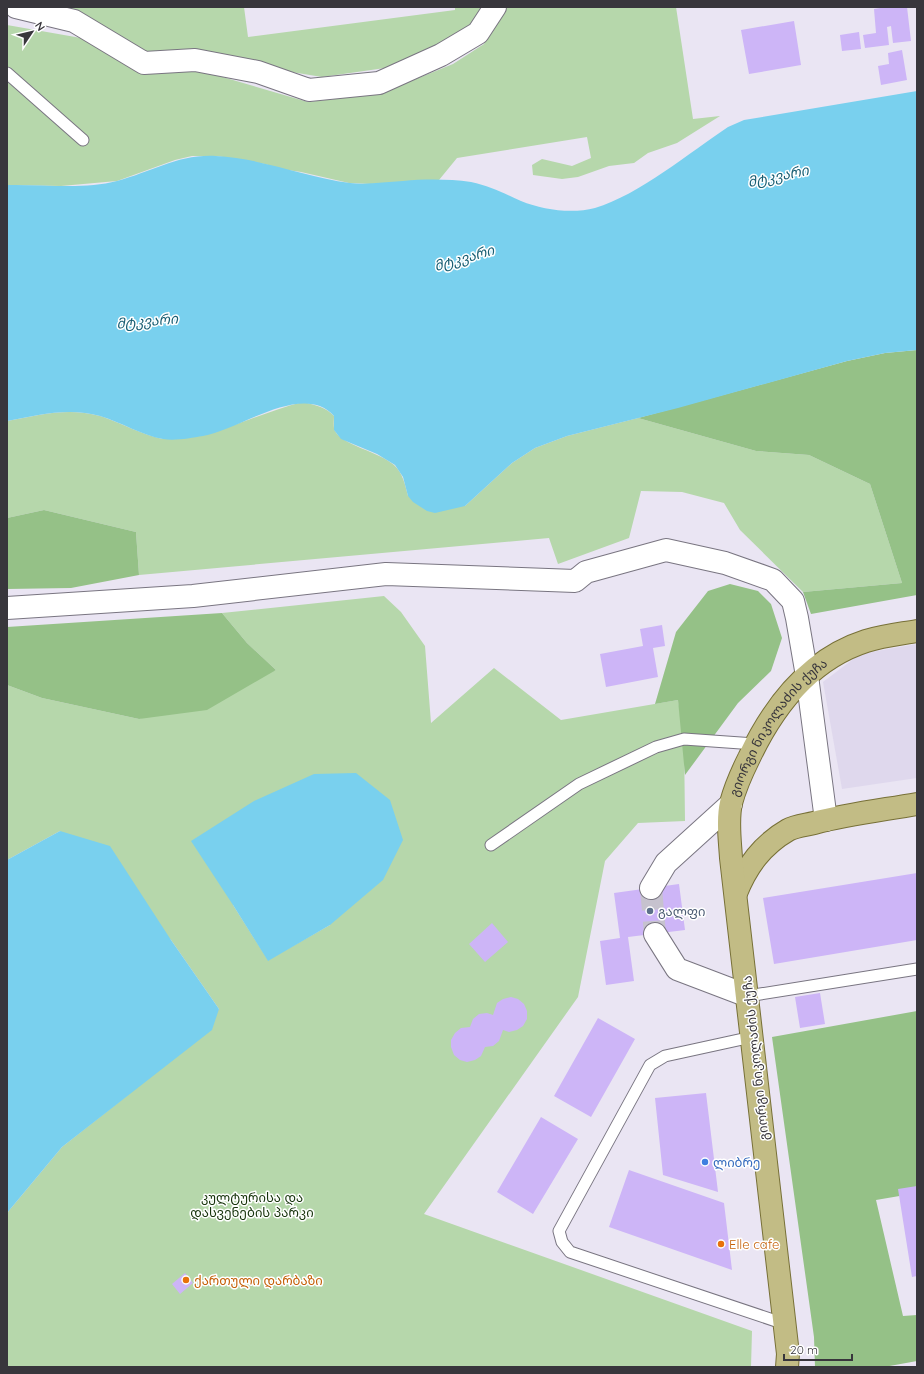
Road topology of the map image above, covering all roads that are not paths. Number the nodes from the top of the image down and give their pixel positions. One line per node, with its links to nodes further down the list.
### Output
1 (16, 7): 2 (street)
2 (495, 7)
3 (7, 73): 4 (lane)
4 (83, 140)
5 (7, 608): 7 (street)
6 (917, 631): 7 (main road, გიორგი ნიკოლაძის ქუჩა)
7 (807, 676): 8 (main road, გიორგი ნიკოლაძის ქუჩა); 11 (street)
8 (755, 744): 9 (main road, გიორგი ნიკოლაძის ქუჩა); 12 (lane)
9 (731, 804): 13 (street); 14 (main road, გიორგი ნიკოლაძის ქუჩა)
10 (917, 804): 11 (main road, გიორგი ნიკოლაძის ქუჩა)
11 (826, 820): 14 (main road, გიორგი ნიკოლაძის ქუჩა)
12 (491, 845)
13 (651, 888)
14 (736, 893): 17 (main road, გიორგი ნიკოლაძის ქუჩა)
15 (655, 934): 17 (street)
16 (917, 969): 17 (lane)
17 (748, 996): 18 (main road, გიორგი ნიკოლაძის ქუჩა)
18 (752, 1037): 19 (main road, გიორგი ნიკოლაძის ქუჩა); 19 (lane)
19 (785, 1324): 20 (main road, გიორგი ნიკოლაძის ქუჩა)
20 (787, 1367)

